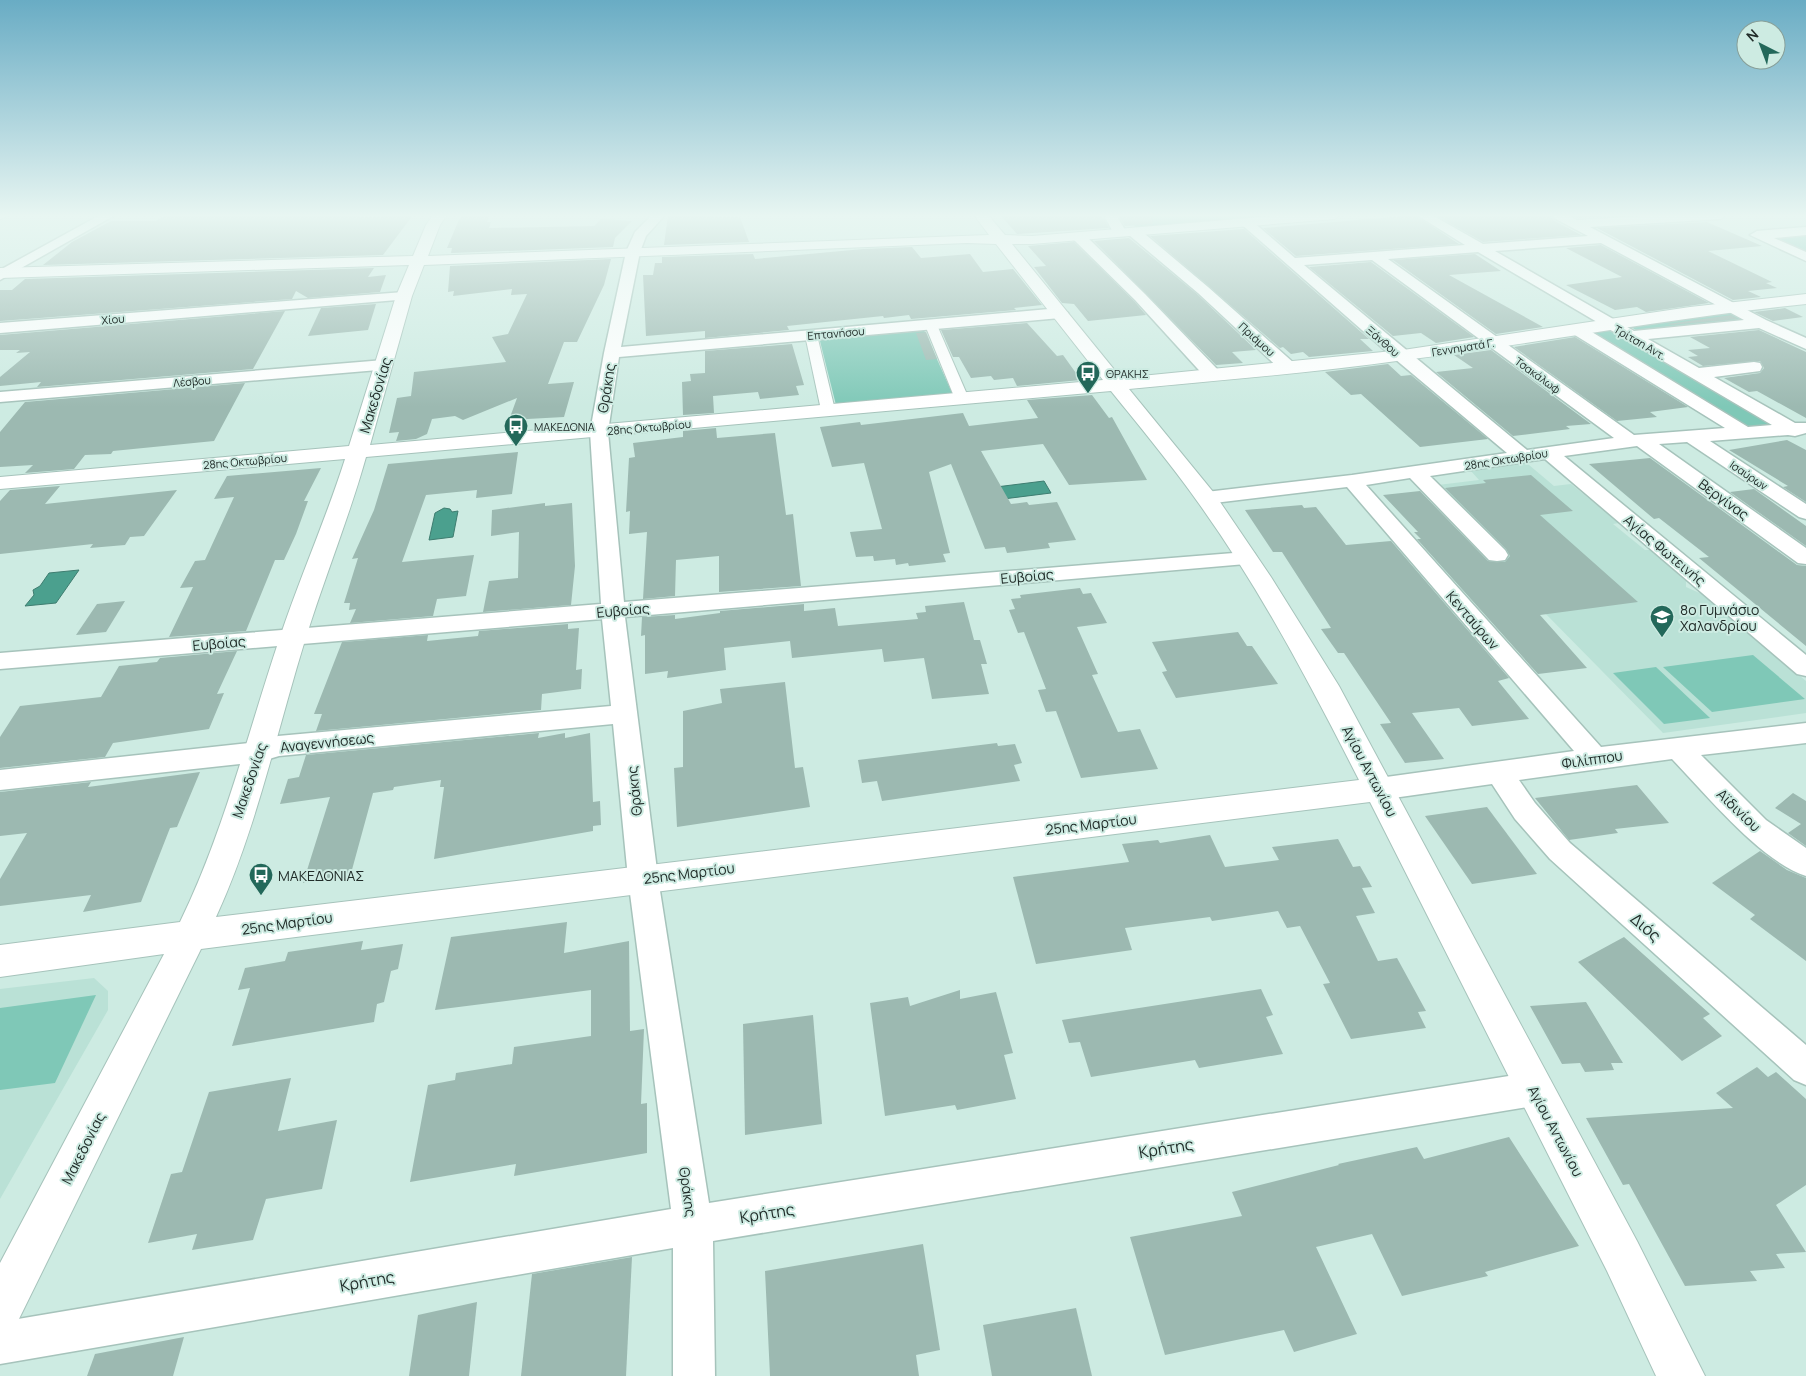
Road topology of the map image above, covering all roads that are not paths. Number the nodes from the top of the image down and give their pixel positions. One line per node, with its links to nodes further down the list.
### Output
1 (411, 279): 10 (street, Μακεδονίας)
2 (627, 279): 23 (street, Θράκης)
3 (1033, 279): 13 (street, Αγίου Αντωνίου)
4 (1122, 279): 29 (street)
5 (1190, 279): 27 (street, Πριάμου)
6 (1313, 279): 24 (street, Ξάνθου)
7 (1407, 279): 21 (street, Τσακάλωφ)
8 (1534, 279): 15 (street, Τρίτση Αντ.)
9 (1680, 279): 12 (street)
10 (404, 296): 17 (street, Χίου); 25 (street, Μακεδονίας)
11 (1806, 299): 12 (street, Γεννηματά Γ.)
12 (1730, 306): 14 (street); 15 (street, Γεννηματά Γ.)
13 (1060, 313): 16 (street, Επτανήσου); 30 (street, Αγίου Αντωνίου)
14 (1762, 323): 20 (street); 22 (street)
15 (1610, 324): 18 (street, Γεννηματά Γ.); 20 (street, Τρίτση Αντ.)
16 (930, 325): 19 (street, Επτανήσου); 32 (street)
17 (0, 328)
18 (1576, 329): 21 (street, Γεννηματά Γ.); 36 (street, Τρίτση Αντ.)
19 (811, 335): 23 (street, Επτανήσου); 33 (street)
20 (1630, 336): 28 (street, Τρίτση Αντ.)
21 (1493, 342): 24 (street, Γεννηματά Γ.); 38 (street, Τσακάλωφ)
22 (1806, 344)
23 (612, 353): 35 (street, Θράκης)
24 (1400, 356): 27 (street, Γεννηματά Γ.); 41 (street, Ξάνθου)
25 (384, 365): 31 (street, Λέσβου); 39 (street, Μακεδονίας)
26 (1754, 367): 28 (street)
27 (1289, 368): 29 (street, Γεννηματά Γ.)
28 (1695, 374): 34 (street, Τρίτση Αντ.)
29 (1213, 375): 30 (street, Γεννηματά Γ.)
30 (1118, 385): 32 (street, 28ης Οκτωβρίου); 45 (street, Αγίου Αντωνίου)
31 (0, 398)
32 (962, 399): 33 (street, 28ης Οκτωβρίου)
33 (828, 410): 35 (street, 28ης Οκτωβρίου)
34 (1802, 431): 36 (street, 28ης Οκτωβρίου)
35 (599, 432): 39 (street, 28ης Οκτωβρίου); 50 (street, Θράκης)
36 (1747, 434): 37 (street, 28ης Οκτωβρίου)
37 (1692, 438): 38 (street, 28ης Οκτωβρίου); 46 (street, Ισαύρων)
38 (1635, 440): 40 (street, 28ης Οκτωβρίου); 49 (street, Βεργίνας)
39 (358, 451): 44 (street, 28ης Οκτωβρίου); 51 (street, Μακεδονίας)
40 (1548, 452): 41 (street, 28ης Οκτωβρίου); 53 (street, Αγίας Φωτεινής)
41 (1522, 456): 42 (street, 28ης Οκτωβρίου)
42 (1415, 472): 43 (street, 28ης Οκτωβρίου); 47 (street)
43 (1352, 482): 45 (street, 28ης Οκτωβρίου); 58 (street, Κενταύρων)
44 (0, 483)
45 (1206, 498): 48 (street, Αγίου Αντωνίου)
46 (1806, 513)
47 (1497, 556)
48 (1246, 558): 50 (street, Ευβοίας); 61 (street, Αγίου Αντωνίου)
49 (1806, 558)
50 (613, 611): 51 (street, Ευβοίας); 54 (street, Θράκης)
51 (293, 637): 52 (street, Ευβοίας); 57 (street, Μακεδονίας)
52 (0, 661)
53 (1806, 668)
54 (626, 714): 57 (street, Αναγεννήσεως); 63 (street, Θράκης)
55 (1806, 733): 56 (street, Φιλίππου)
56 (1678, 748): 58 (street, Φιλίππου); 62 (street, Αϊδινίου)
57 (259, 752): 60 (street, Αναγεννήσεως); 64 (street, Μακεδονίας)
58 (1594, 758): 59 (street, Φιλίππου)
59 (1499, 774): 61 (street, Φιλίππου); 66 (street, Διός)
60 (0, 780)
61 (1379, 789): 63 (street, 25ης Μαρτίου); 67 (street, Αγίου Αντωνίου)
62 (1806, 864)
63 (643, 878): 64 (street, 25ης Μαρτίου); 68 (street, Θράκης)
64 (191, 936): 65 (street, 25ης Μαρτίου); 69 (street, Μακεδονίας)
65 (0, 961)
66 (1806, 1068)
67 (1534, 1089): 68 (street, Κρήτης); 72 (street, Αγίου Αντωνίου)
68 (693, 1225): 70 (street, Κρήτης); 71 (street, Θράκης)
69 (0, 1309)
70 (0, 1343)
71 (694, 1376)
72 (1681, 1376)

